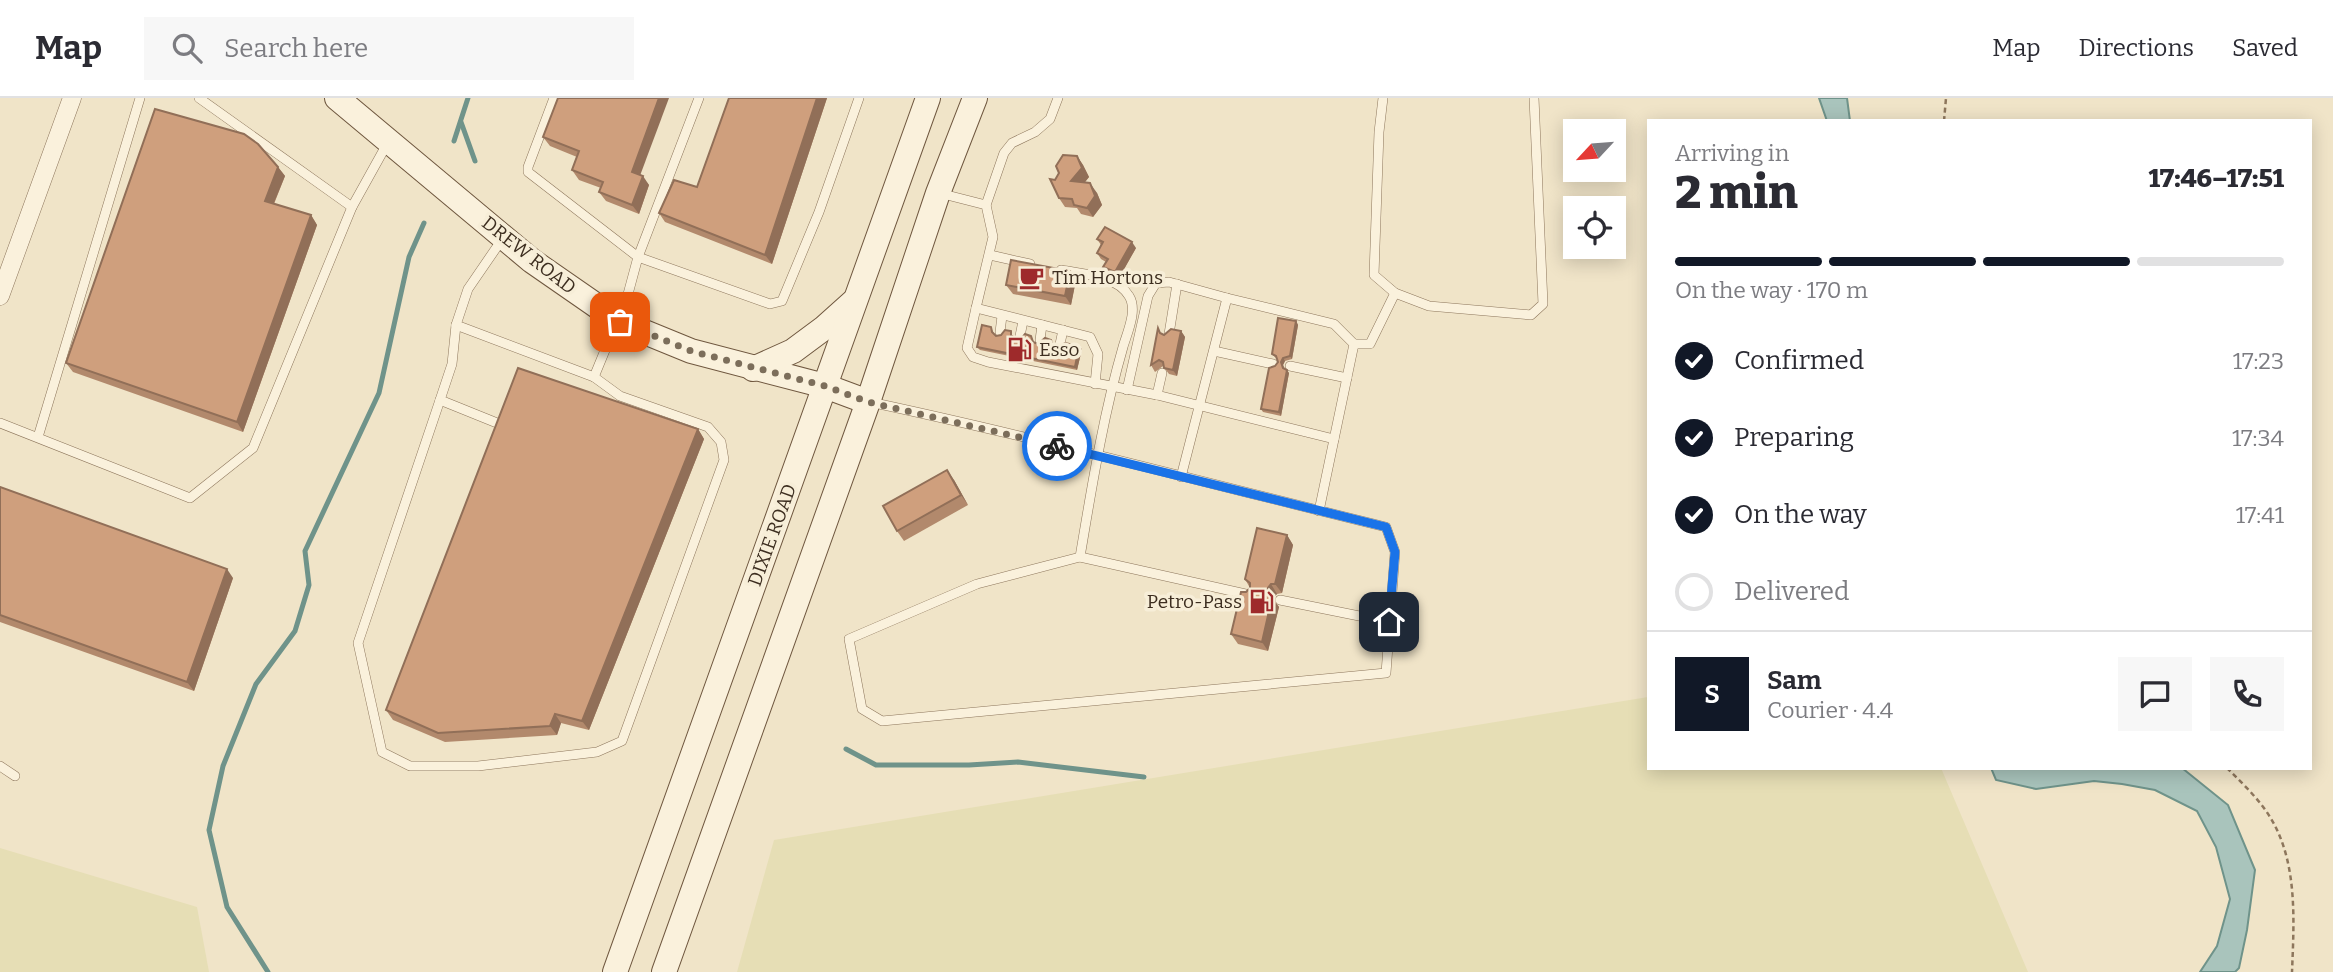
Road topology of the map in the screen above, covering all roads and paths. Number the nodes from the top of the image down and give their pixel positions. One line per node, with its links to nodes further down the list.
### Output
1 (72, 98): 26 (street)
2 (140, 98): 61 (lane)
3 (199, 98): 18 (lane)
4 (337, 98): 15 (main road, DREW ROAD)
5 (554, 98): 21 (lane)
6 (699, 98): 21 (lane)
7 (859, 98): 21 (lane)
8 (928, 98): 28 (main road, DIXIE ROAD)
9 (975, 98): 16 (main road)
10 (1058, 98): 17 (lane)
11 (1383, 98): 25 (lane)
12 (1534, 98): 25 (lane)
13 (1946, 98): 14 (path)
14 (1944, 119)
15 (389, 141): 18 (lane); 19 (main road, DREW ROAD)
16 (938, 193): 17 (lane); 57 (main road)
17 (986, 205): 20 (lane)
18 (352, 207): 61 (lane)
19 (503, 237): 31 (main road, DREW ROAD); 33 (lane)
20 (990, 255): 22 (lane); 29 (lane)
21 (638, 257): 31 (lane)
22 (1041, 265)
23 (1053, 268): 53 (lane)
24 (1177, 284): 27 (lane); 37 (lane); 54 (lane)
25 (1395, 293): 41 (lane)
26 (0, 296)
27 (1227, 298): 41 (lane); 42 (lane)
28 (856, 299): 47 (main road); 52 (main road, DIXIE ROAD)
29 (976, 309): 30 (lane); 44 (lane)
30 (1002, 316): 32 (lane); 36 (lane)
31 (619, 321): 47 (main road, DREW ROAD); 49 (lane)
32 (1023, 321): 34 (lane); 38 (lane)
33 (456, 325): 49 (lane); 56 (lane)
34 (1042, 326): 35 (lane); 39 (lane)
35 (1063, 330): 40 (lane); 51 (lane)
36 (1000, 332)
37 (1169, 334)
38 (1020, 336)
39 (1040, 340)
40 (1060, 344)
41 (1353, 344): 50 (lane)
42 (1214, 351): 45 (lane); 58 (lane)
43 (996, 353): 44 (lane)
44 (994, 363): 51 (lane)
45 (1273, 364)
46 (1290, 366): 50 (lane)
47 (753, 369): 52 (main road, DREW ROAD)
48 (1162, 373): 55 (lane)
49 (594, 377): 56 (lane)
50 (1347, 378): 62 (lane)
51 (1095, 384): 53 (lane)
52 (825, 386): 57 (main road, DREW ROAD); 73 (main road, DIXIE ROAD)
53 (1111, 386): 54 (lane); 63 (lane)
54 (1128, 390): 55 (lane)
55 (1157, 395): 58 (lane)
56 (440, 400): 60 (lane)
57 (868, 402): 63 (lane); 74 (main road)
58 (1198, 405): 62 (lane); 64 (lane)
59 (0, 423): 61 (lane)
60 (497, 423)
61 (38, 437)
62 (1334, 439): 65 (lane)
63 (1097, 456): 64 (lane); 66 (lane)
64 (1181, 477): 65 (lane)
65 (1319, 511): 69 (lane)
66 (1080, 556): 67 (lane); 69 (lane)
67 (1250, 594)
68 (1280, 600): 69 (lane)
69 (1389, 622)
70 (0, 766): 72 (lane)
71 (2229, 770): 75 (path)
72 (15, 776)
73 (615, 972)
74 (664, 972)
75 (2292, 972)

